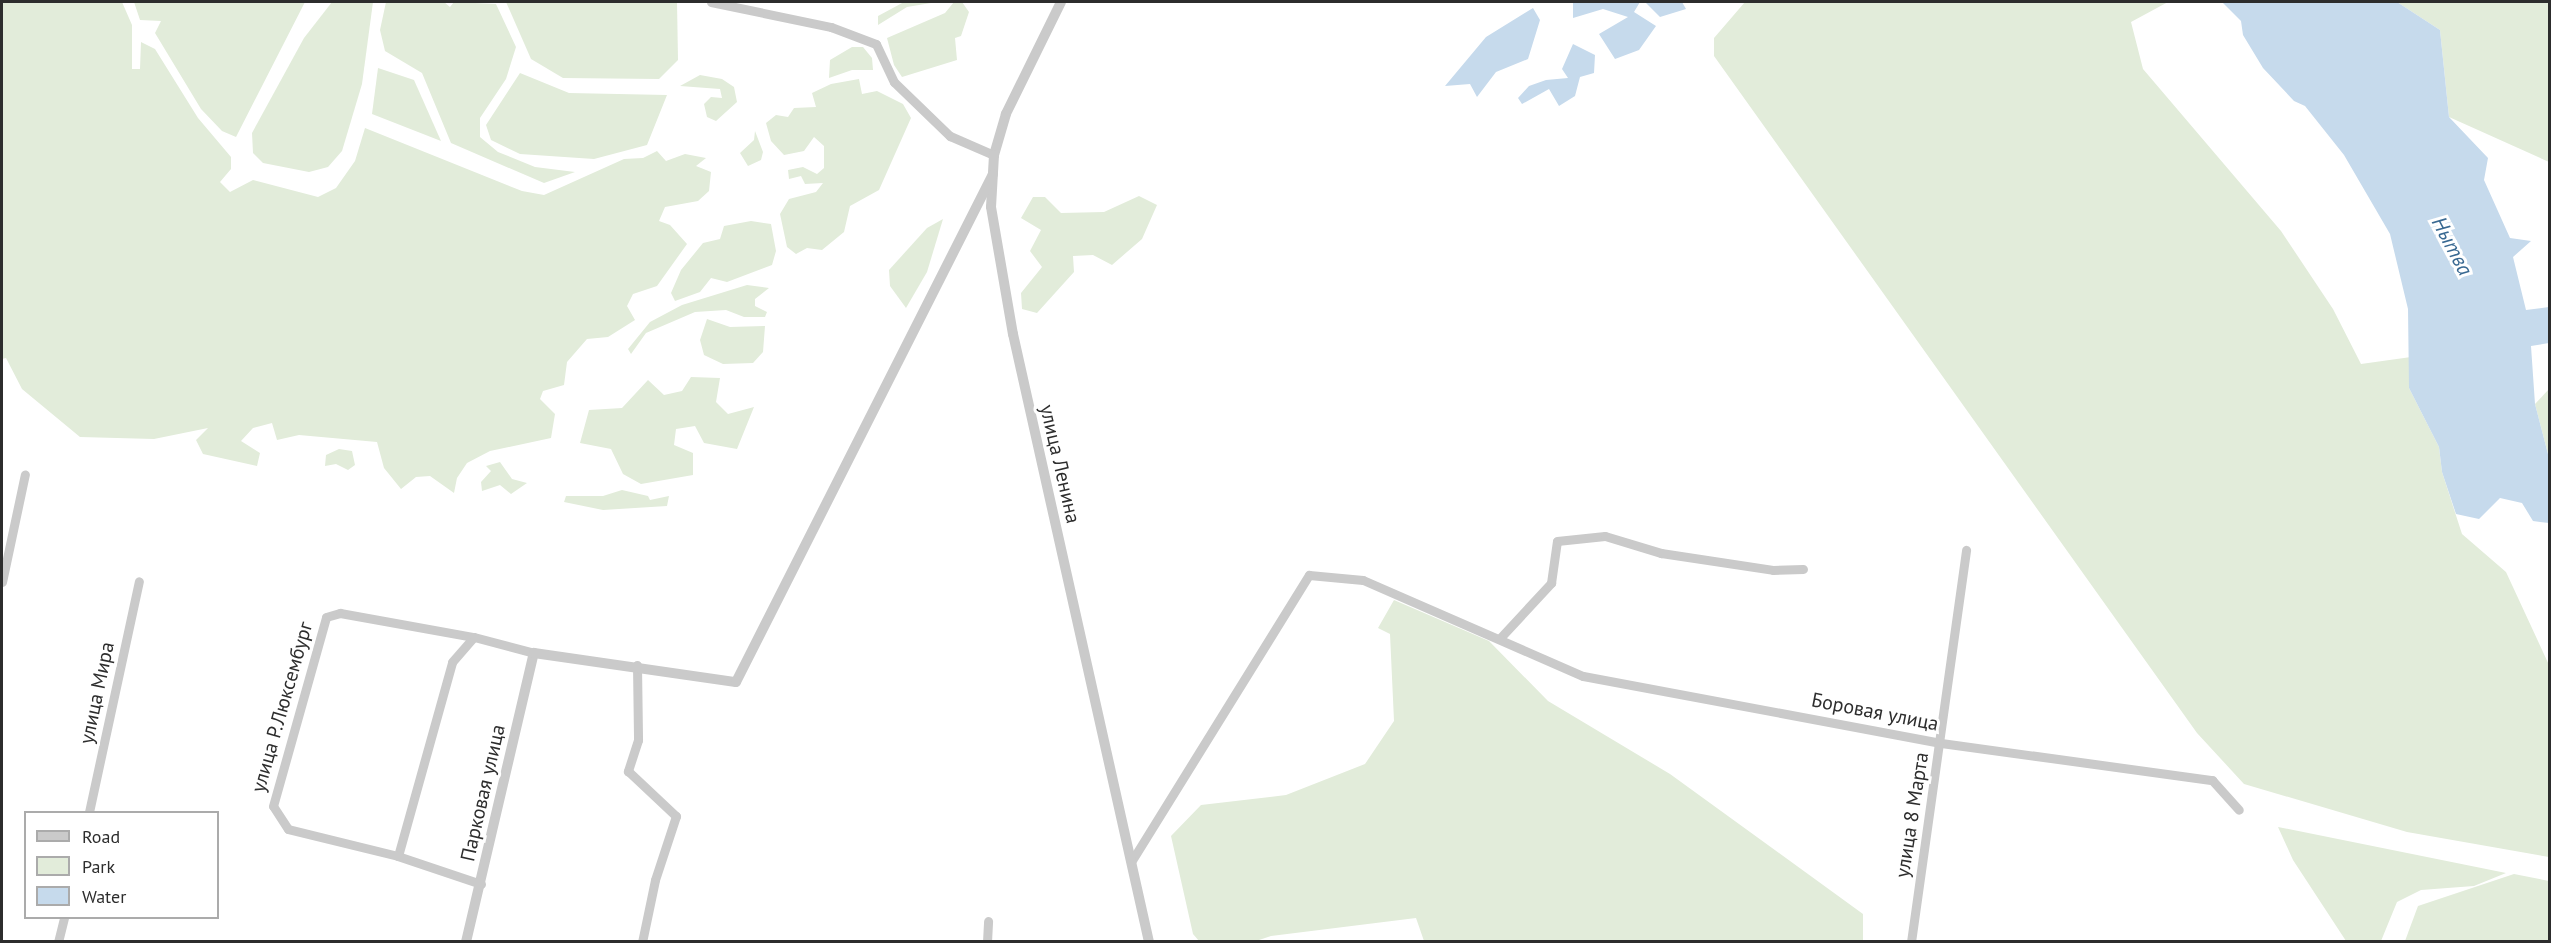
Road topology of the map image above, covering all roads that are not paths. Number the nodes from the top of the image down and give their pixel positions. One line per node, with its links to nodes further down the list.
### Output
1 (711, 2): 3 (street)
2 (1061, 2): 3 (street, улица Ленина)
3 (994, 155): 4 (street, улица Ленина)
4 (993, 174): 13 (street); 18 (street, улица Ленина)
5 (25, 474): 9 (street)
6 (1966, 550): 14 (street, улица 8 Марта)
7 (1803, 569): 11 (street)
8 (139, 581): 16 (street, улица Мира)
9 (2, 582)
10 (474, 637): 12 (street); 17 (street); 17 (street, улица Р.Люксембург)
11 (1501, 637): 14 (street, Боровая улица); 18 (street, Боровая улица)
12 (534, 653): 13 (street); 19 (street, Парковая улица)
13 (637, 665): 24 (street)
14 (1941, 743): 15 (street, Боровая улица); 27 (street, улица 8 Марта)
15 (2240, 810)
16 (89, 811)
17 (398, 856): 19 (street)
18 (1131, 862): 26 (street, улица Ленина)
19 (481, 884): 23 (street, Парковая улица)
20 (64, 919): 22 (street)
21 (988, 921): 25 (street)
22 (58, 942)
23 (466, 942)
24 (642, 942)
25 (987, 942)
26 (1149, 942)
27 (1911, 942)

